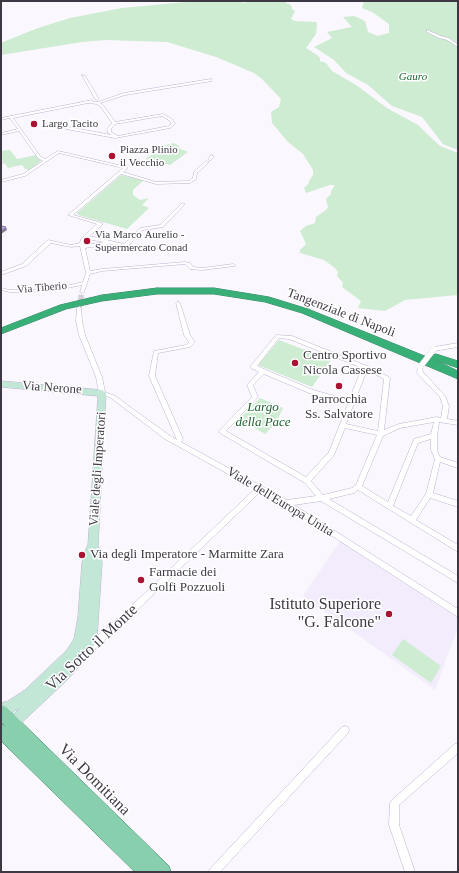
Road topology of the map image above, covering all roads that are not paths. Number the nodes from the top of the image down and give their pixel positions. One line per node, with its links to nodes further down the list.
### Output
1 (428, 31): 2 (street)
2 (458, 46)
3 (83, 76): 5 (street)
4 (211, 80): 5 (street)
5 (98, 101): 6 (street); 8 (street)
6 (11, 117): 7 (street); 10 (street)
7 (1, 119)
8 (114, 123): 12 (street); 12 (street)
9 (45, 124): 12 (street)
10 (20, 130): 11 (street); 14 (street)
11 (1, 134)
12 (117, 137)
13 (210, 159): 15 (street)
14 (44, 160): 15 (street); 16 (street)
15 (121, 173): 18 (street)
16 (1, 182)
17 (183, 204): 19 (street)
18 (86, 237): 19 (street); 20 (street)
19 (111, 243): 20 (street)
20 (83, 246): 22 (street); 23 (street)
21 (233, 265): 22 (street)
22 (88, 273): 24 (street)
23 (1, 274)
24 (83, 284): 25 (street, Via Tiberio); 26 (street)
25 (1, 289)
26 (82, 292)
27 (178, 303): 45 (street)
28 (79, 308): 37 (street)
29 (1, 325): 32 (highway, Tangenziale di Napoli)
30 (1, 331): 35 (highway, Tangenziale di Napoli)
31 (458, 346): 40 (street, bridge)
32 (458, 365)
33 (365, 367): 34 (street); 38 (street); 43 (street)
34 (263, 371): 38 (street); 48 (street)
35 (458, 375)
36 (1, 384): 37 (street, Via Nerone)
37 (102, 393): 45 (street, Viale dell'Europa Unita); 57 (street, Viale degli Imperatori)
38 (351, 403): 42 (street)
39 (437, 419): 40 (street); 43 (street); 44 (street)
40 (444, 419): 41 (street)
41 (458, 423)
42 (343, 425): 43 (street); 48 (street)
43 (381, 434): 49 (street)
44 (434, 436): 46 (street); 55 (street)
45 (178, 443): 50 (street, Viale dell'Europa Unita)
46 (438, 460): 47 (street); 51 (street)
47 (458, 466)
48 (307, 481): 52 (street)
49 (358, 487): 52 (street); 55 (street)
50 (259, 489): 53 (street, Viale dell'Europa Unita); 63 (street, Via Sotto il Monte)
51 (429, 495): 54 (street); 56 (street)
52 (322, 498): 53 (street); 59 (street)
53 (286, 503): 60 (street, Viale dell'Europa Unita)
54 (458, 504)
55 (390, 506): 56 (street)
56 (412, 520): 58 (street)
57 (93, 546): 61 (street, Viale degli Imperatori); 62 (street, Viale degli Imperatori)
58 (458, 549)
59 (458, 580)
60 (458, 614)
61 (84, 617): 62 (street); 64 (street, Viale degli Imperatori)
62 (92, 632): 63 (street); 64 (street, Viale degli Imperatori)
63 (107, 632): 64 (street, Via Sotto il Monte)
64 (80, 650): 65 (street, Via Sotto il Monte); 67 (street, Via Sotto il Monte)
65 (1, 709)
66 (1, 712): 67 (main road, Via Domitiana)
67 (6, 727): 70 (main road, Via Domitiana); 71 (main road, Via Domitiana)
68 (345, 730): 72 (street)
69 (458, 747): 73 (street)
70 (146, 872)
71 (163, 872)
72 (214, 872)
73 (410, 872)

